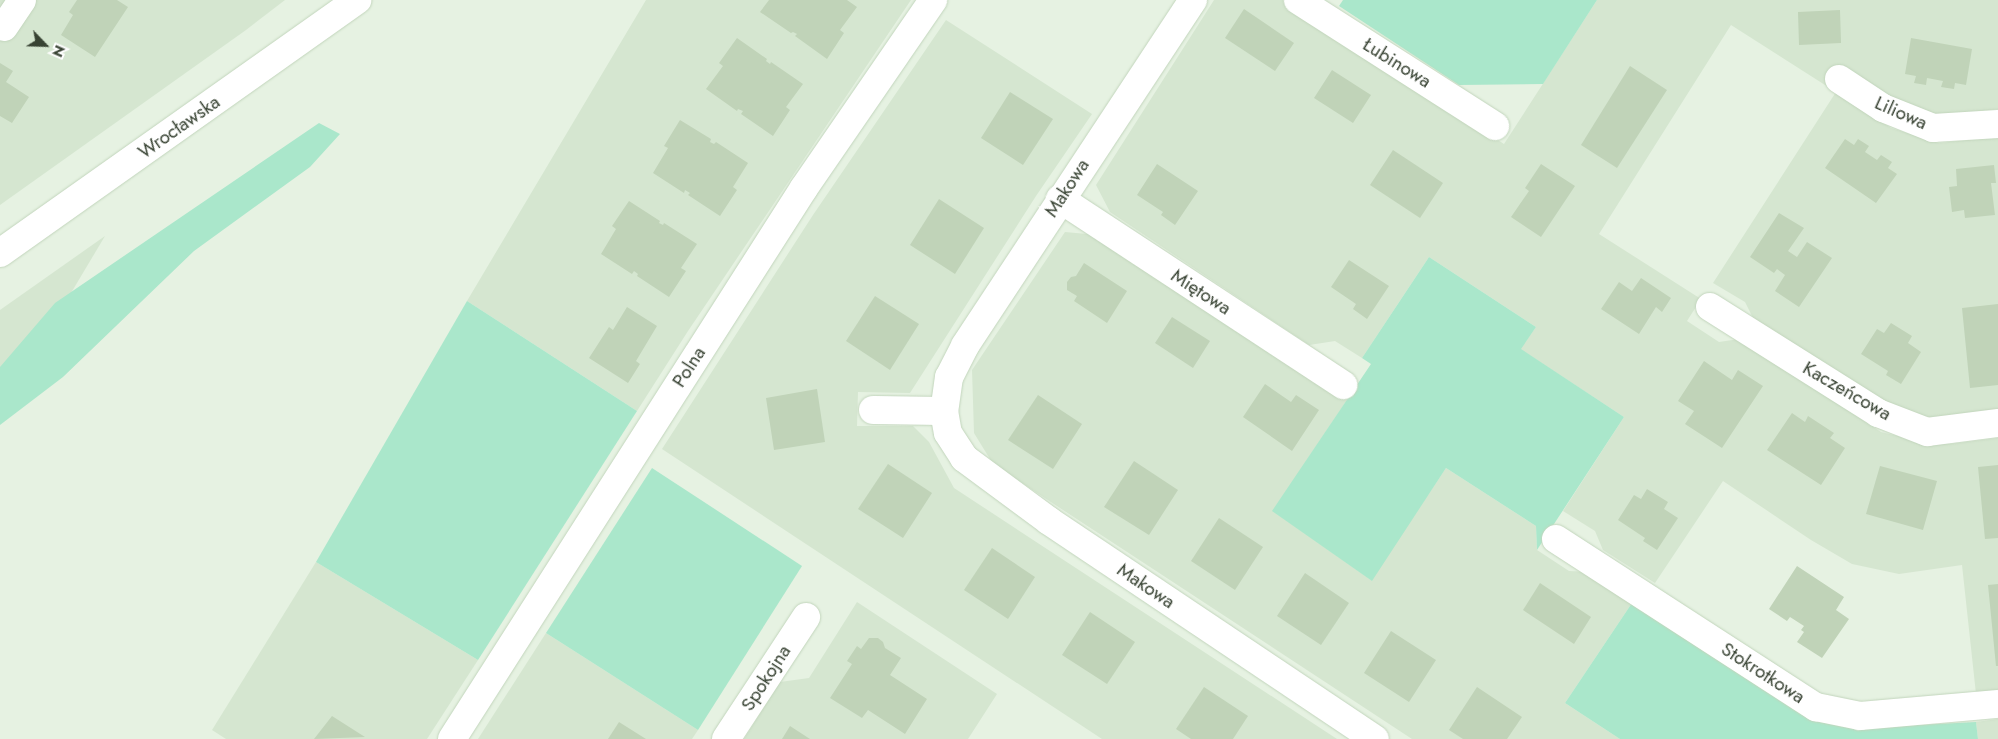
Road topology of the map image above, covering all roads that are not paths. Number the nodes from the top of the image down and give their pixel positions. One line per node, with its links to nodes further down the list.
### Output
1 (22, 0): 6 (street)
2 (357, 0): 11 (street, Wrocławska)
3 (933, 0): 20 (street, Polna)
4 (1193, 0): 10 (street, Makowa)
5 (1298, 0): 9 (street, Łubinowa)
6 (4, 27)
7 (1839, 79): 8 (street, Liliowa)
8 (1998, 124)
9 (1495, 126)
10 (1060, 199): 13 (street, Miętowa); 15 (street, Makowa)
11 (0, 254)
12 (1710, 307): 16 (street, Kaczeńcowa)
13 (1343, 385)
14 (873, 410): 15 (street)
15 (944, 411): 22 (street, Makowa)
16 (1998, 423)
17 (1556, 539): 19 (street, Stokrotkowa)
18 (806, 616): 21 (street, Spokojna)
19 (1998, 704)
20 (452, 739)
21 (726, 739)
22 (1375, 739)

